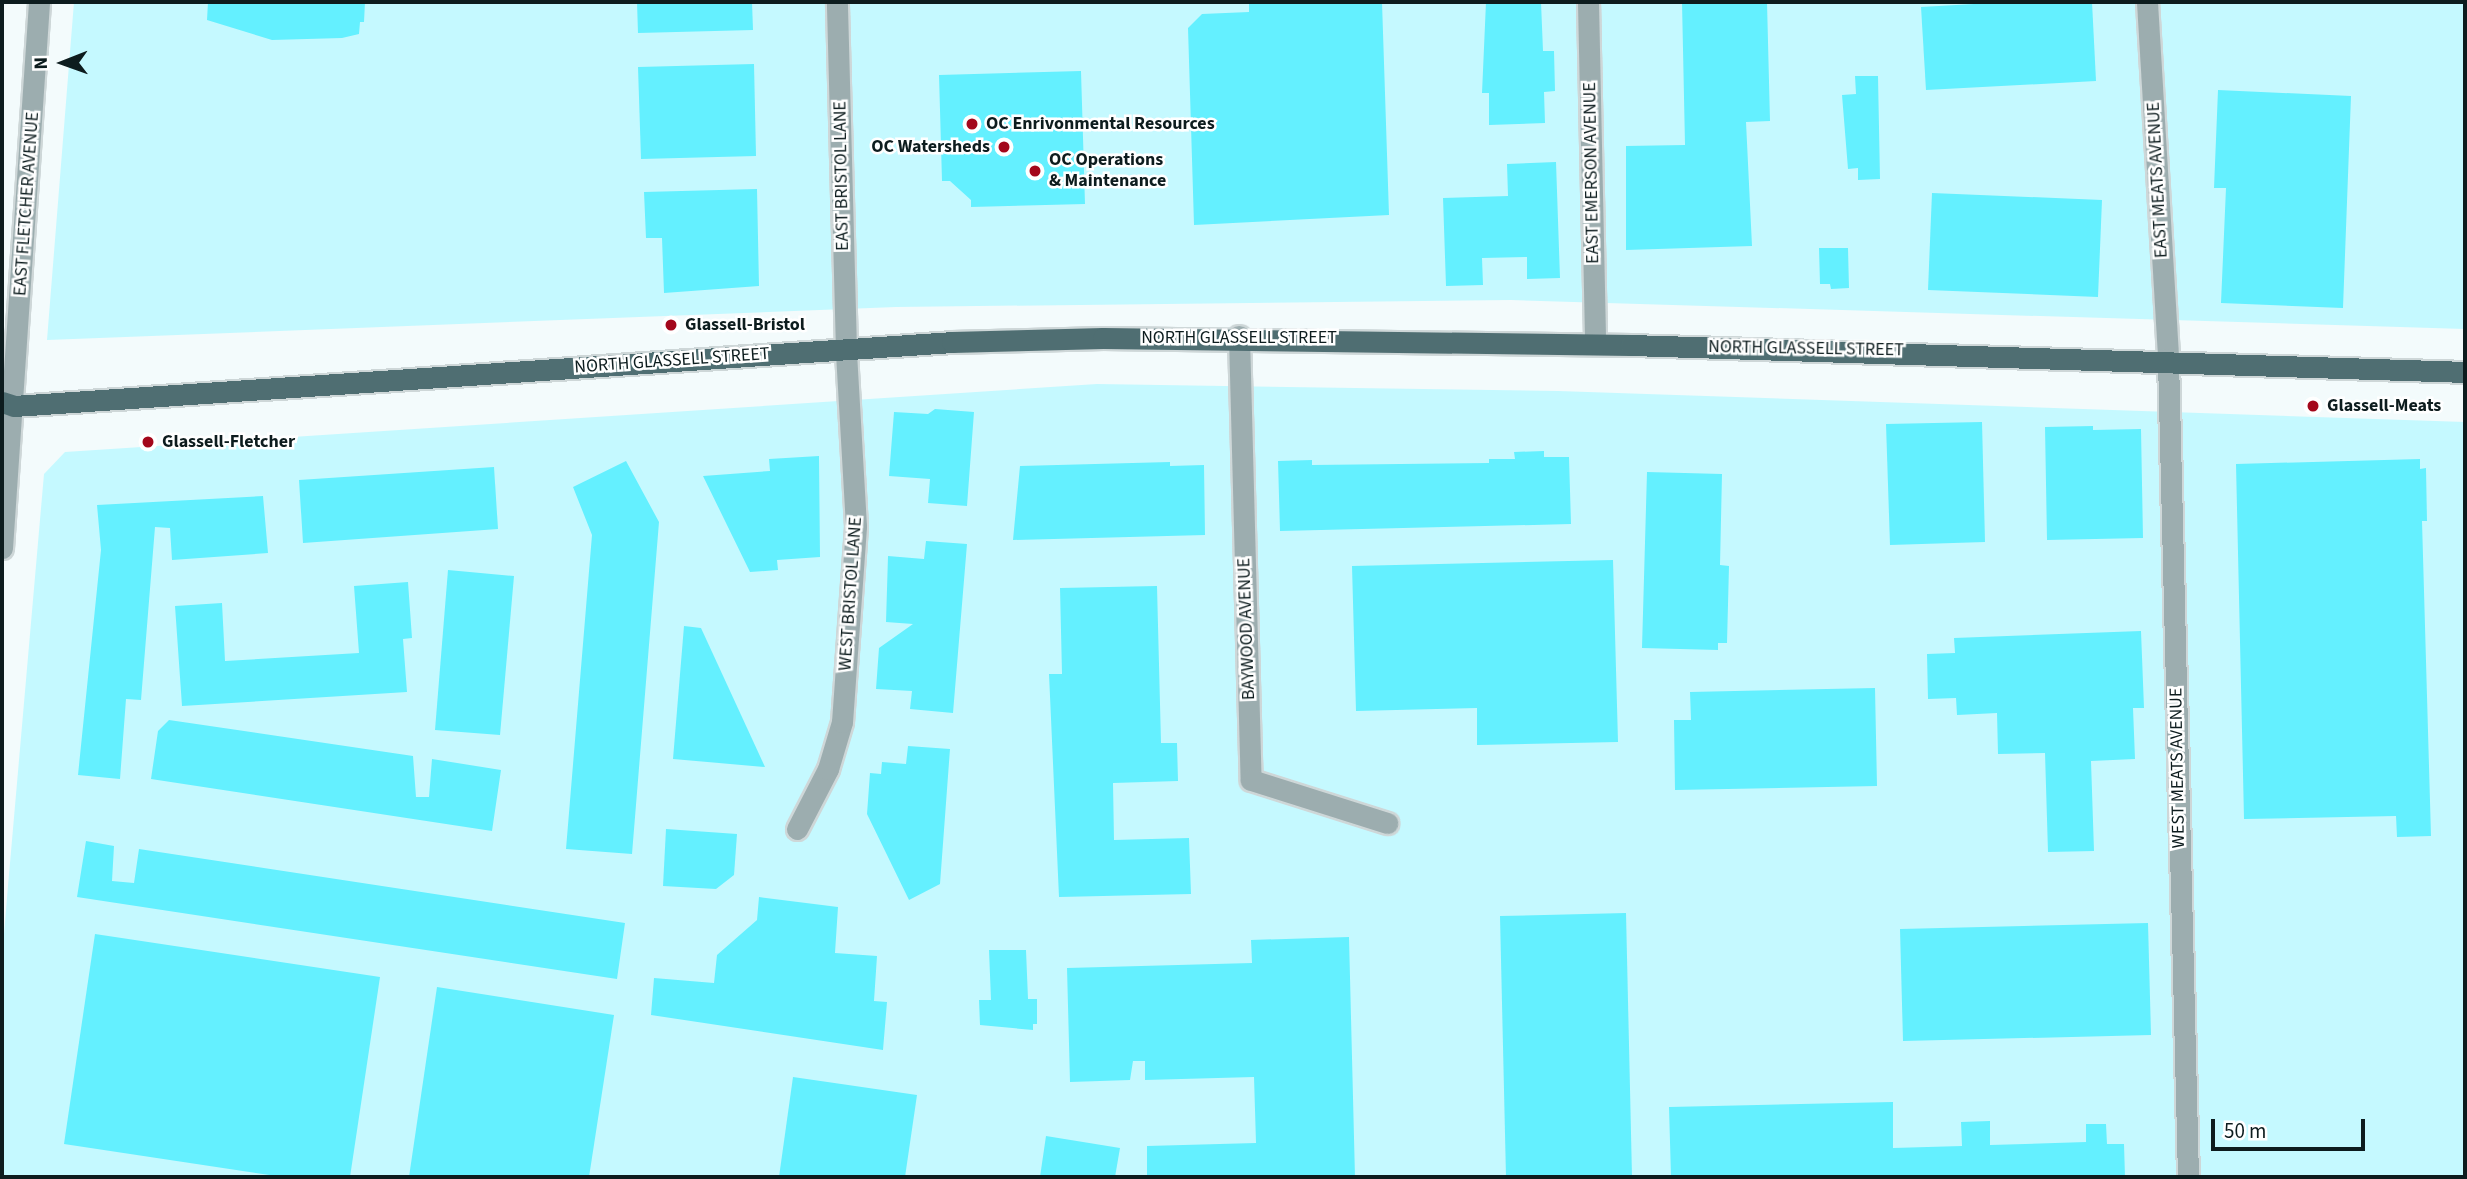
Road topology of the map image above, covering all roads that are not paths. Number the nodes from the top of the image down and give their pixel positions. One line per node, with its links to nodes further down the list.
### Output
1 (39, 2): 10 (street, EAST FLETCHER AVENUE)
2 (838, 2): 7 (street, EAST BRISTOL LANE)
3 (1588, 2): 6 (street, EAST EMERSON AVENUE)
4 (2147, 2): 8 (street, EAST MEATS AVENUE)
5 (1239, 336): 6 (main road, NORTH GLASSELL STREET); 7 (main road, NORTH GLASSELL STREET); 12 (street, BAYWOOD AVENUE)
6 (1595, 344): 8 (main road, NORTH GLASSELL STREET)
7 (846, 349): 10 (main road, NORTH GLASSELL STREET); 13 (street, WEST BRISTOL LANE)
8 (2168, 359): 9 (main road, NORTH GLASSELL STREET); 14 (street, WEST MEATS AVENUE)
9 (2465, 372)
10 (6, 407): 11 (street, EAST FLETCHER AVENUE)
11 (2, 548)
12 (1387, 823)
13 (797, 829)
14 (2188, 1177)

